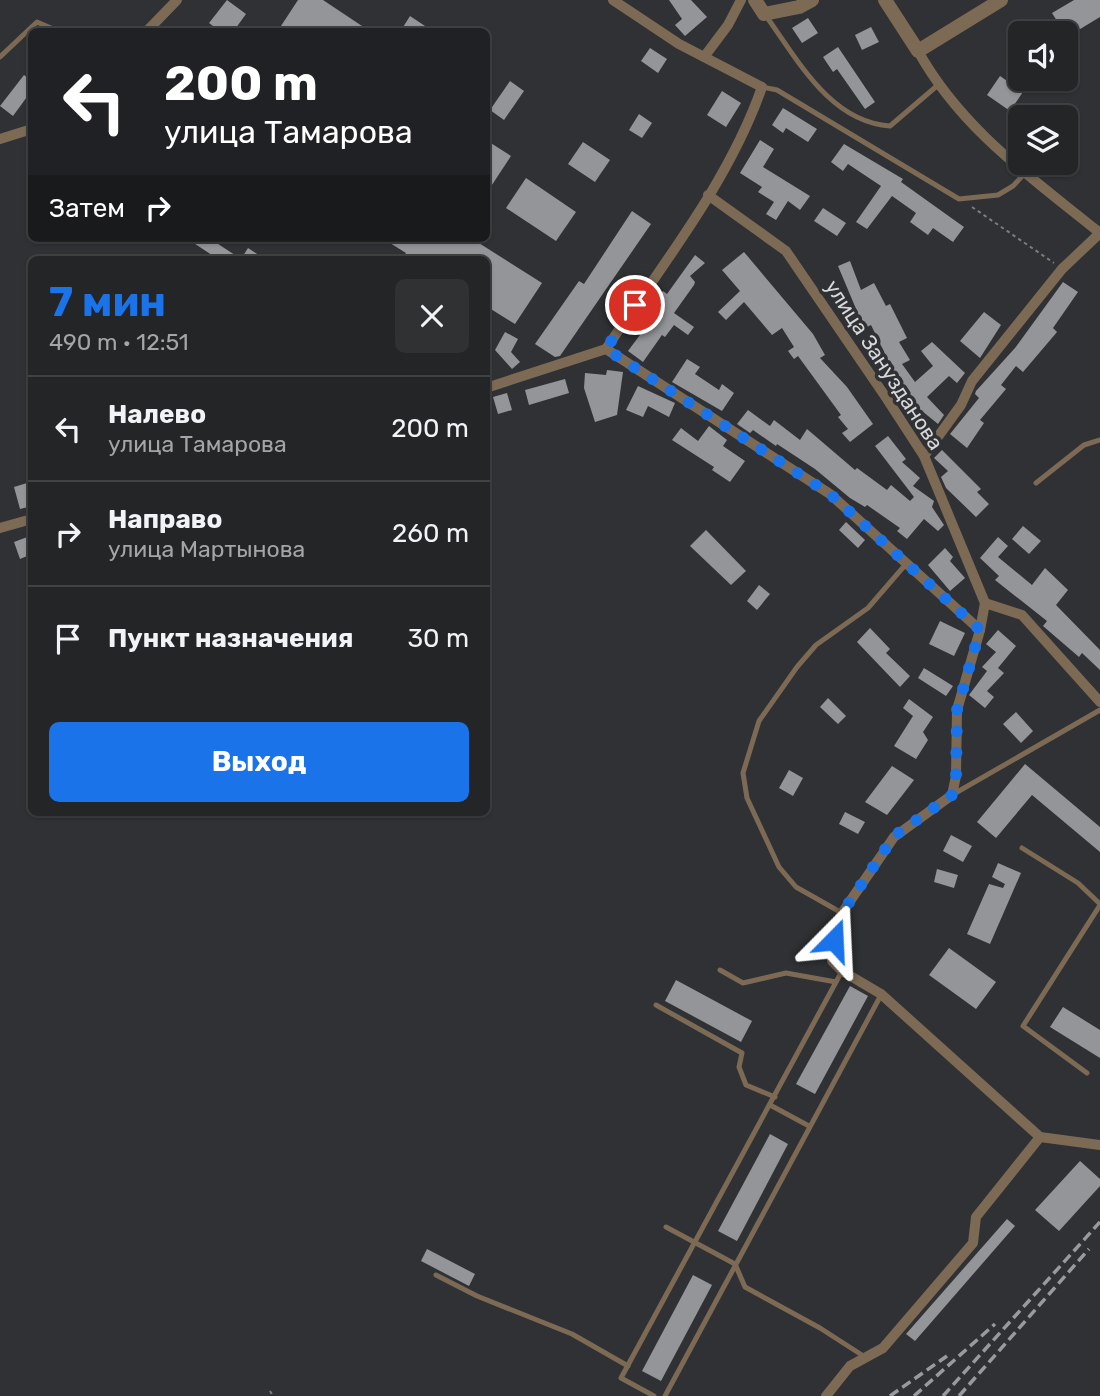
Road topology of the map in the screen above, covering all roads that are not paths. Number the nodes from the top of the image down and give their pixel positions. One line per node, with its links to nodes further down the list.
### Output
1 (177, 0): 11 (street)
2 (613, 0): 15 (street)
3 (741, 0): 15 (street)
4 (755, 0): 8 (street)
5 (812, 0): 8 (street)
6 (885, 0): 13 (street)
7 (1001, 0): 13 (street)
8 (764, 14): 16 (lane)
9 (31, 28): 10 (lane)
10 (51, 28)
11 (150, 28)
12 (28, 31): 14 (lane)
13 (918, 51): 16 (street)
14 (0, 57)
15 (704, 57): 17 (street)
16 (938, 85): 20 (street)
17 (762, 87): 21 (lane); 23 (street)
18 (28, 130): 19 (street)
19 (0, 139)
20 (1008, 157)
21 (1024, 175)
22 (1028, 175): 24 (street)
23 (708, 195): 25 (street); 28 (street, улица Занузданова)
24 (1100, 233): 28 (street)
25 (606, 349): 26 (street); 32 (street)
26 (490, 387)
27 (1100, 440): 29 (lane)
28 (924, 456): 33 (street, улица Занузданова)
29 (1036, 483)
30 (28, 520): 31 (street)
31 (0, 528)
32 (905, 564): 34 (street); 40 (lane)
33 (985, 603): 34 (street); 35 (street)
34 (980, 630): 37 (street)
35 (1100, 702)
36 (1100, 710): 37 (lane)
37 (952, 795): 40 (street)
38 (1022, 848): 39 (lane)
39 (1100, 905): 46 (lane)
40 (842, 913): 42 (street)
41 (720, 970): 43 (lane)
42 (842, 971): 43 (lane); 44 (street)
43 (836, 982): 47 (lane)
44 (881, 994): 49 (lane); 50 (street)
45 (656, 1005): 47 (lane)
46 (1087, 1073)
47 (775, 1097): 48 (lane)
48 (770, 1105): 49 (lane); 53 (lane)
49 (809, 1126): 54 (lane)
50 (1040, 1137): 51 (street); 56 (street)
51 (1100, 1145)
52 (666, 1227): 53 (lane)
53 (694, 1242): 54 (lane); 57 (lane)
54 (735, 1264): 56 (lane); 59 (lane)
55 (436, 1275): 57 (lane)
56 (868, 1359): 60 (street)
57 (628, 1366): 58 (lane)
58 (654, 1396)
59 (665, 1396)
60 (826, 1396)

